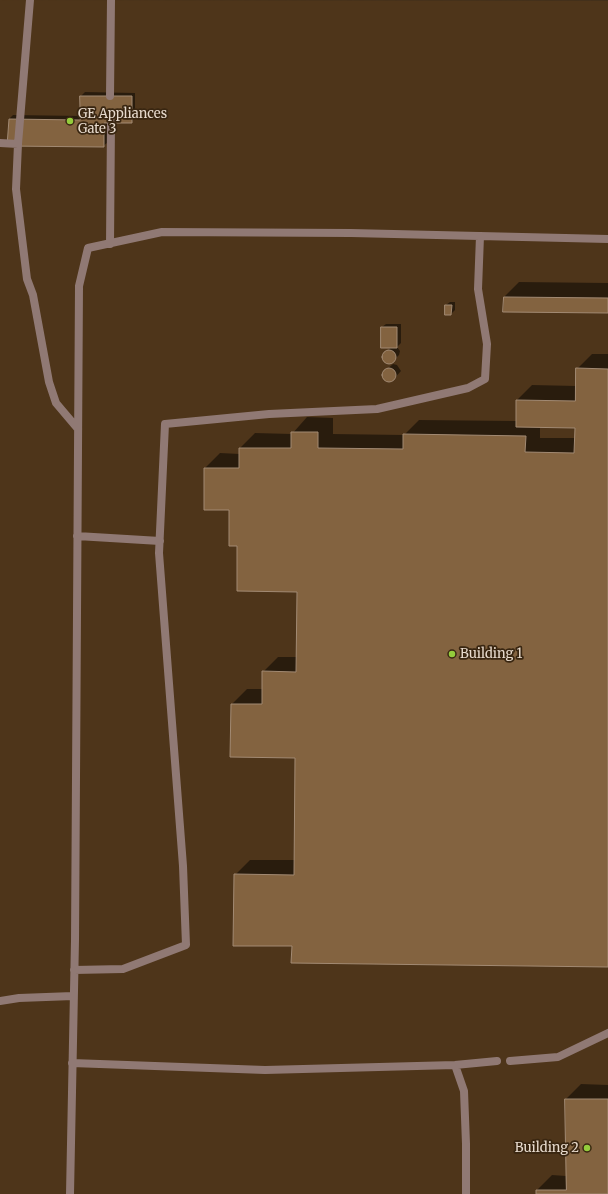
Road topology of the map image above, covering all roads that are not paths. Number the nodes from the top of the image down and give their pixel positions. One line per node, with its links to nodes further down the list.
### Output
1 (30, 0): 6 (lane)
2 (111, 0): 3 (lane)
3 (110, 96)
4 (111, 122): 9 (lane)
5 (0, 143): 6 (lane)
6 (18, 144): 10 (lane)
7 (480, 236): 8 (lane); 9 (lane); 12 (lane)
8 (608, 239)
9 (110, 244): 10 (lane)
10 (78, 429): 11 (lane)
11 (77, 536): 12 (lane); 13 (lane)
12 (160, 541): 13 (lane)
13 (74, 970): 14 (lane)
14 (74, 996): 15 (lane); 19 (lane)
15 (0, 1001)
16 (608, 1033): 18 (lane)
17 (497, 1061): 20 (lane)
18 (510, 1061)
19 (72, 1063): 20 (lane); 21 (lane)
20 (455, 1064): 22 (lane)
21 (70, 1194)
22 (466, 1194)

